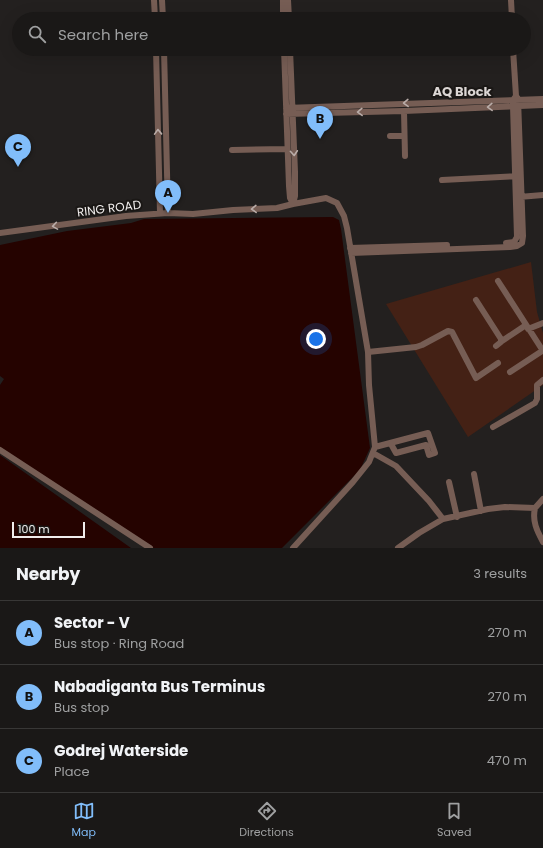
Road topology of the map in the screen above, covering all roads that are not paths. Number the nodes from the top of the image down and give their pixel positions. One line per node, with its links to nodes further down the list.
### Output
1 (154, 0): 5 (street)
2 (162, 0): 6 (street)
3 (511, 0): 9 (street)
4 (285, 1): 7 (street); 8 (street)
5 (155, 12)
6 (163, 12)
7 (284, 12)
8 (287, 12)
9 (512, 12)
10 (156, 56): 24 (street)
11 (164, 56): 25 (street)
12 (285, 56): 22 (street)
13 (290, 56): 22 (street)
14 (513, 56): 17 (street)
15 (543, 99): 17 (street)
16 (476, 101): 17 (street); 18 (street); 20 (street)
17 (515, 102): 19 (street); 20 (street, one-way to 20); 33 (street)
18 (420, 103): 21 (street); 22 (street, one-way to 22)
19 (543, 105)
20 (476, 108): 21 (street)
21 (421, 110): 23 (street)
22 (289, 111): 23 (street, one-way to 22); 28 (street); 37 (street, one-way to 37)
23 (404, 111): 27 (street)
24 (158, 117): 25 (street); 32 (street, one-way to 24)
25 (166, 117): 30 (street)
26 (390, 136): 27 (street)
27 (404, 136): 31 (street)
28 (288, 149): 29 (street); 37 (street)
29 (232, 150)
30 (167, 156): 32 (street); 39 (street)
31 (405, 156)
32 (159, 157): 38 (street)
33 (518, 176): 34 (street); 36 (street)
34 (442, 180)
35 (543, 195): 36 (street)
36 (518, 197): 41 (street)
37 (293, 204): 39 (street, RING ROAD, one-way to 39); 41 (street, RING ROAD)
38 (160, 213): 39 (street, RING ROAD); 40 (street, RING ROAD, one-way to 40)
39 (168, 213)
40 (0, 233)
41 (351, 250): 49 (street)
42 (498, 281): 45 (street)
43 (476, 300): 46 (street)
44 (543, 323): 45 (street)
45 (527, 327): 46 (street); 48 (street)
46 (502, 341): 47 (street)
47 (496, 346)
48 (543, 351): 51 (street)
49 (368, 352): 50 (street); 56 (street)
50 (498, 363)
51 (510, 372)
52 (543, 380): 53 (street)
53 (493, 426)
54 (391, 444): 54 (street); 56 (street)
55 (0, 450): 66 (street)
56 (374, 450): 63 (street); 64 (street)
57 (474, 474): 61 (street)
58 (448, 482): 62 (street)
59 (543, 499): 60 (street)
60 (535, 508): 61 (street); 65 (street)
61 (481, 511): 62 (street)
62 (457, 516): 63 (street)
63 (443, 519): 69 (street)
64 (300, 541): 67 (street); 68 (street)
65 (543, 542)
66 (150, 548)
67 (293, 548)
68 (303, 548)
69 (398, 548)

